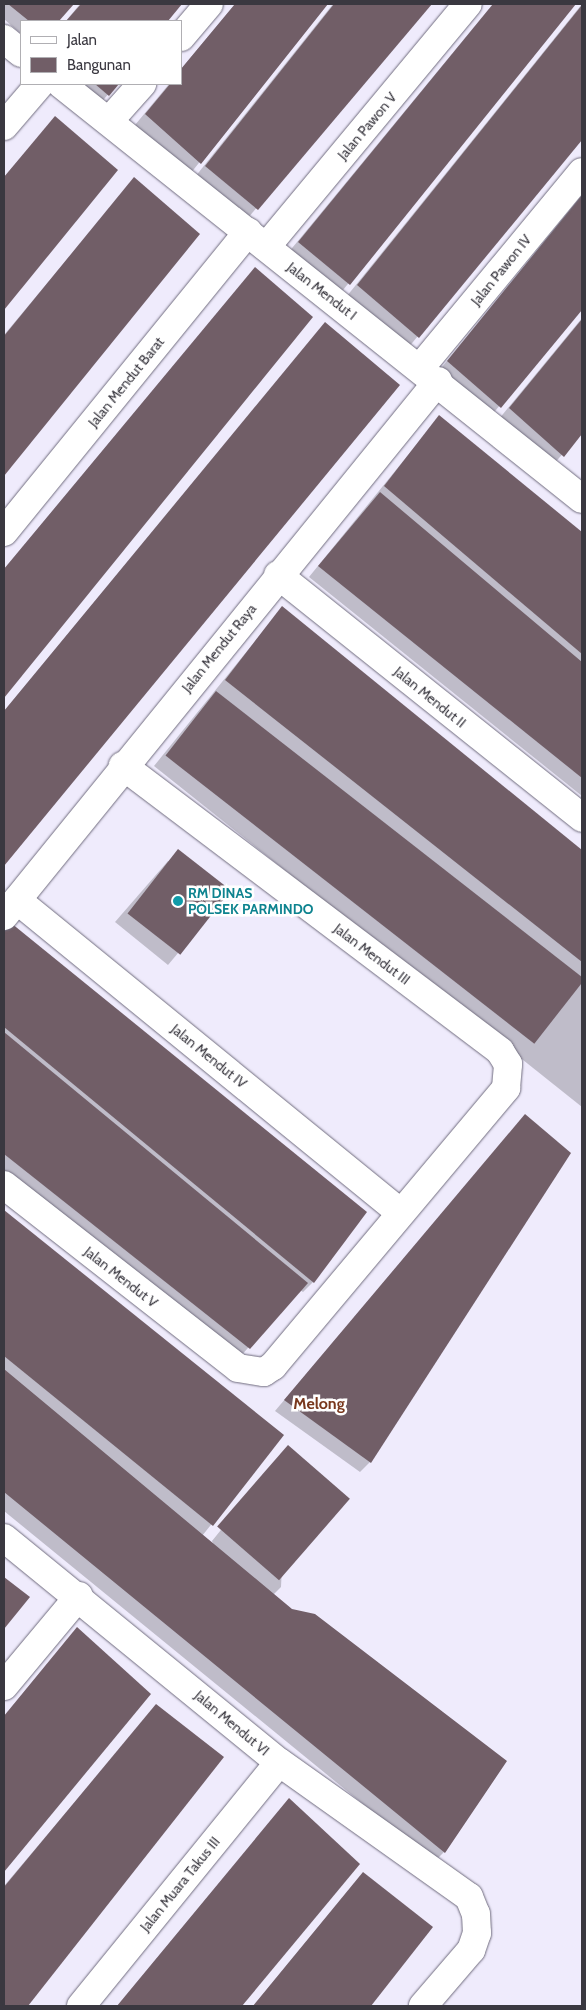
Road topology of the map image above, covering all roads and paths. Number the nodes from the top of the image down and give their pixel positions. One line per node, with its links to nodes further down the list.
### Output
1 (209, 4): 3 (street)
2 (468, 4): 12 (street, Jalan Pawon V)
3 (182, 36)
4 (4, 39): 5 (street)
5 (20, 52)
6 (39, 85): 10 (street)
7 (61, 85): 9 (street, Jalan Mendut I)
8 (141, 85): 9 (street)
9 (110, 121): 12 (street, Jalan Mendut I)
10 (4, 126)
11 (582, 172): 13 (street, Jalan Pawon IV)
12 (257, 240): 13 (street, Jalan Mendut I); 15 (street, Jalan Mendut Barat)
13 (429, 375): 14 (street, Jalan Mendut I); 16 (street, Jalan Mendut Raya)
14 (580, 494)
15 (4, 532)
16 (278, 575): 17 (street, Jalan Mendut Raya); 18 (street, Jalan Mendut II)
17 (123, 766): 19 (street, Jalan Mendut Raya); 21 (street, Jalan Mendut III)
18 (582, 818)
19 (10, 908): 21 (street, Jalan Mendut IV)
20 (4, 1185): 21 (street, Jalan Mendut V)
21 (400, 1212)
22 (4, 1538): 23 (street, Jalan Mendut VI)
23 (79, 1596): 24 (street); 25 (street, Jalan Mendut VI)
24 (4, 1686)
25 (279, 1762): 26 (street, Jalan Muara Takus III); 27 (street, Jalan Mendut VI)
26 (80, 2006)
27 (423, 2006)

